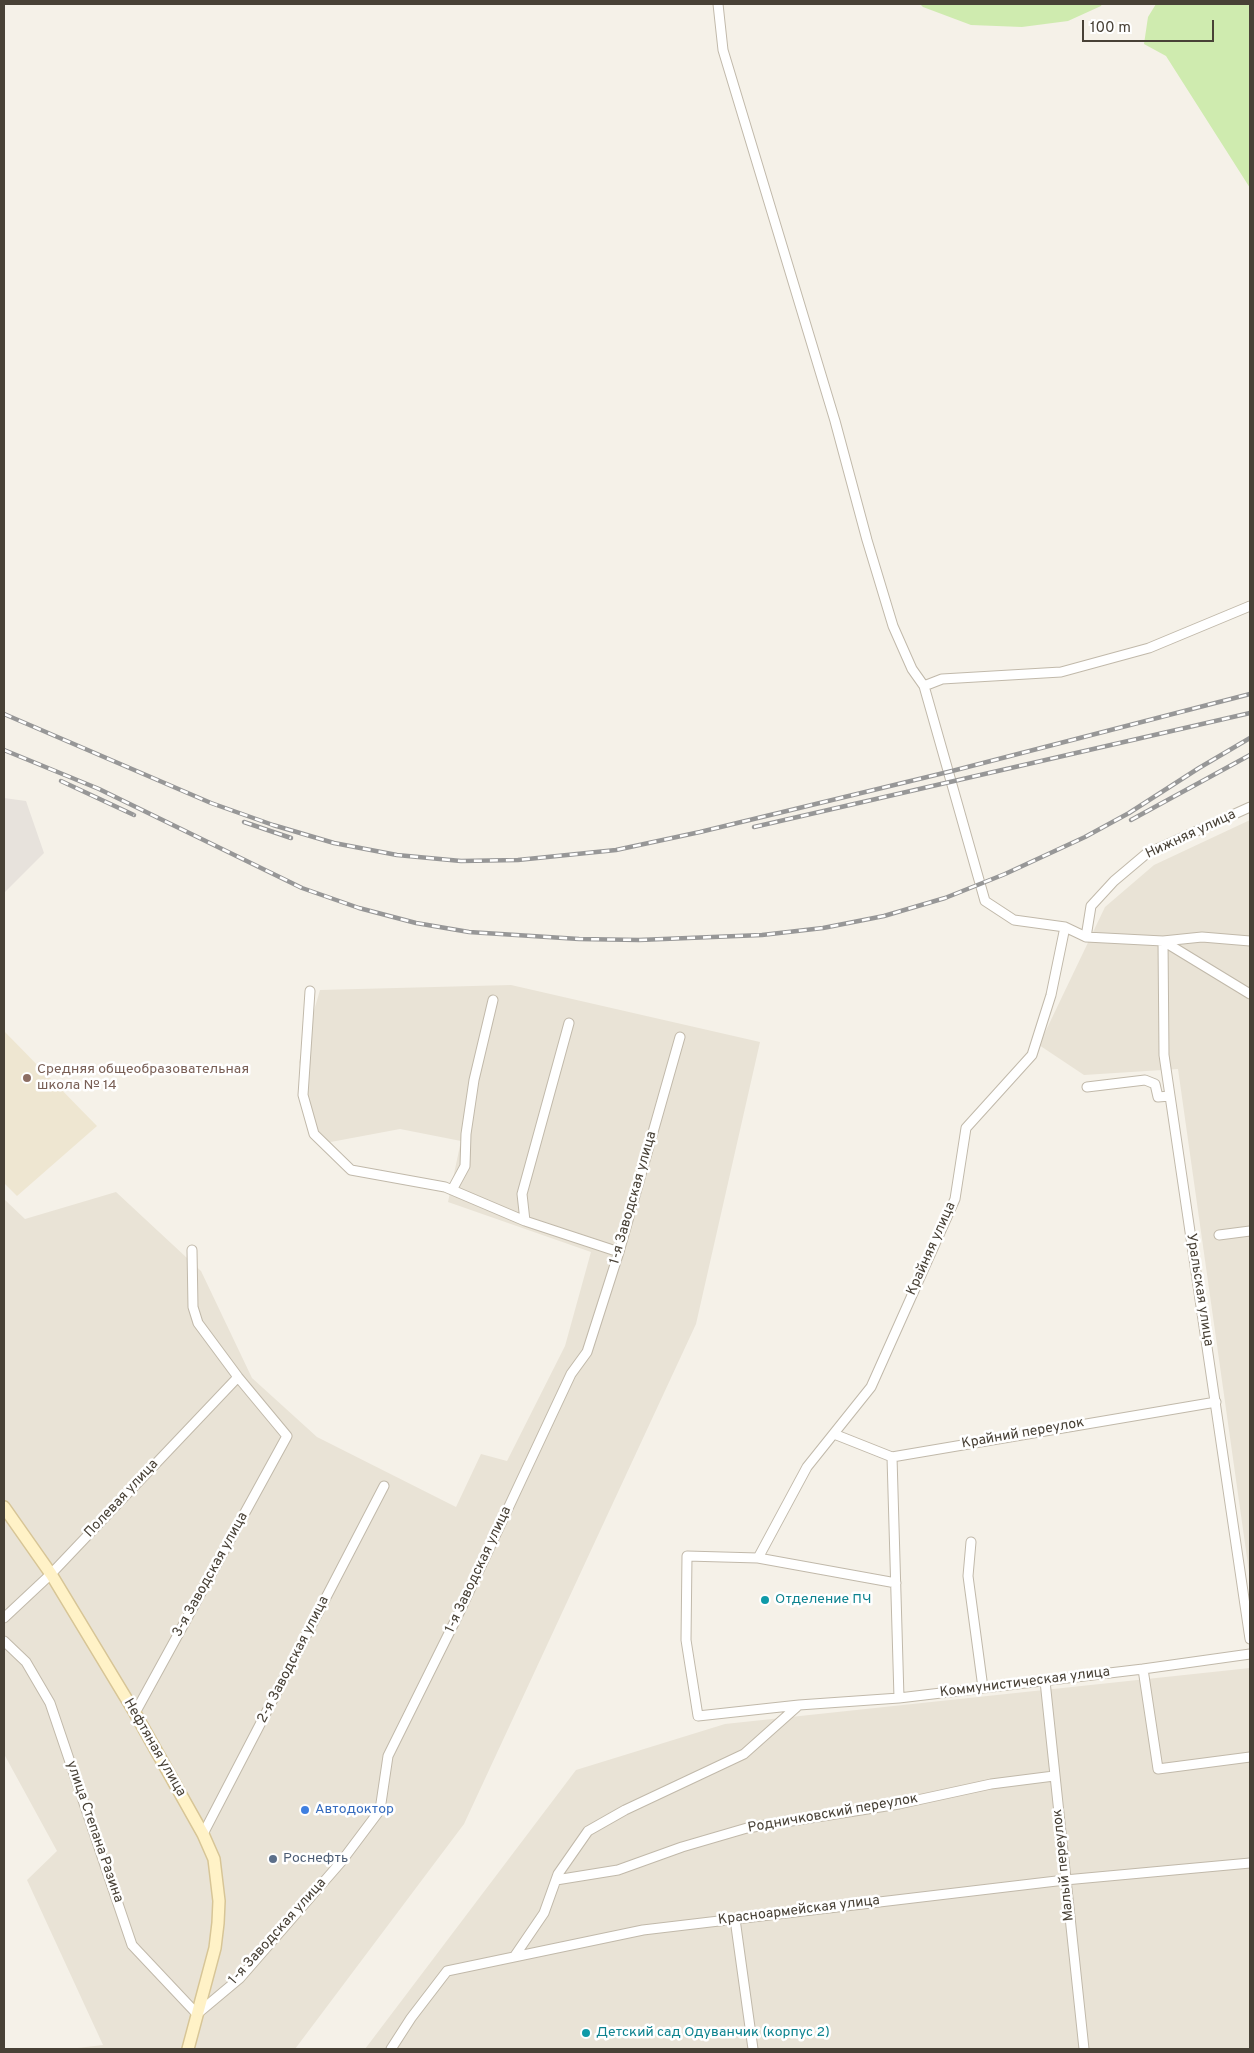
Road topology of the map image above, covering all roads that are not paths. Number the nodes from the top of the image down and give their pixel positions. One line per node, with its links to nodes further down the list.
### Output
1 (718, 4): 3 (street)
2 (1250, 606): 3 (street)
3 (924, 686): 5 (street)
4 (1250, 807): 6 (street, Нижняя улица)
5 (1065, 927): 6 (street); 24 (street, Крайняя улица)
6 (1086, 937): 7 (street)
7 (1163, 941): 8 (street); 10 (street); 15 (street, Уральская улица)
8 (1250, 941)
9 (310, 991): 16 (street)
10 (1250, 994)
11 (493, 1000): 16 (street)
12 (569, 1022): 17 (street)
13 (680, 1037): 21 (street, 1-я Заводская улица)
14 (1087, 1087): 15 (street)
15 (1170, 1096): 23 (street, Уральская улица)
16 (452, 1190): 17 (street)
17 (524, 1221): 21 (street)
18 (1250, 1231): 19 (street)
19 (1219, 1235)
20 (192, 1250): 22 (street)
21 (619, 1252): 50 (street, 1-я Заводская улица)
22 (238, 1377): 30 (street, Полевая улица); 41 (street, 3-я Заводская улица)
23 (1216, 1402): 25 (street, Крайний переулок); 33 (street, Уральская улица)
24 (834, 1434): 25 (street); 29 (street, Крайняя улица)
25 (892, 1457): 31 (street)
26 (384, 1486): 44 (street, 2-я Заводская улица)
27 (4, 1507): 30 (main road, Нефтяная улица)
28 (970, 1542): 38 (street)
29 (758, 1558): 31 (street); 40 (street, Коммунистическая улица)
30 (52, 1574): 32 (street, Полевая улица); 41 (main road, Нефтяная улица)
31 (896, 1583): 39 (street)
32 (4, 1618)
33 (1250, 1639)
34 (4, 1641): 50 (street, улица Степана Разина)
35 (1250, 1654): 36 (street, Коммунистическая улица)
36 (1143, 1669): 37 (street, Коммунистическая улица); 42 (street)
37 (1045, 1681): 38 (street, Коммунистическая улица); 43 (street, Малый переулок)
38 (983, 1688): 39 (street, Коммунистическая улица)
39 (899, 1698): 40 (street, Коммунистическая улица)
40 (799, 1705): 46 (street)
41 (135, 1714): 44 (main road, Нефтяная улица)
42 (1250, 1757)
43 (1054, 1776): 46 (street, Родничковский переулок); 47 (street, Малый переулок)
44 (203, 1834): 50 (main road, Нефтяная улица)
45 (1250, 1863): 47 (street, Красноармейская улица)
46 (556, 1880): 49 (street)
47 (1065, 1880): 48 (street, Красноармейская улица); 54 (street, Малый переулок)
48 (735, 1919): 49 (street, Красноармейская улица); 53 (street)
49 (514, 1957): 52 (street, Красноармейская улица)
50 (197, 2014): 51 (main road)
51 (188, 2049)
52 (391, 2049)
53 (753, 2049)
54 (1084, 2049)

